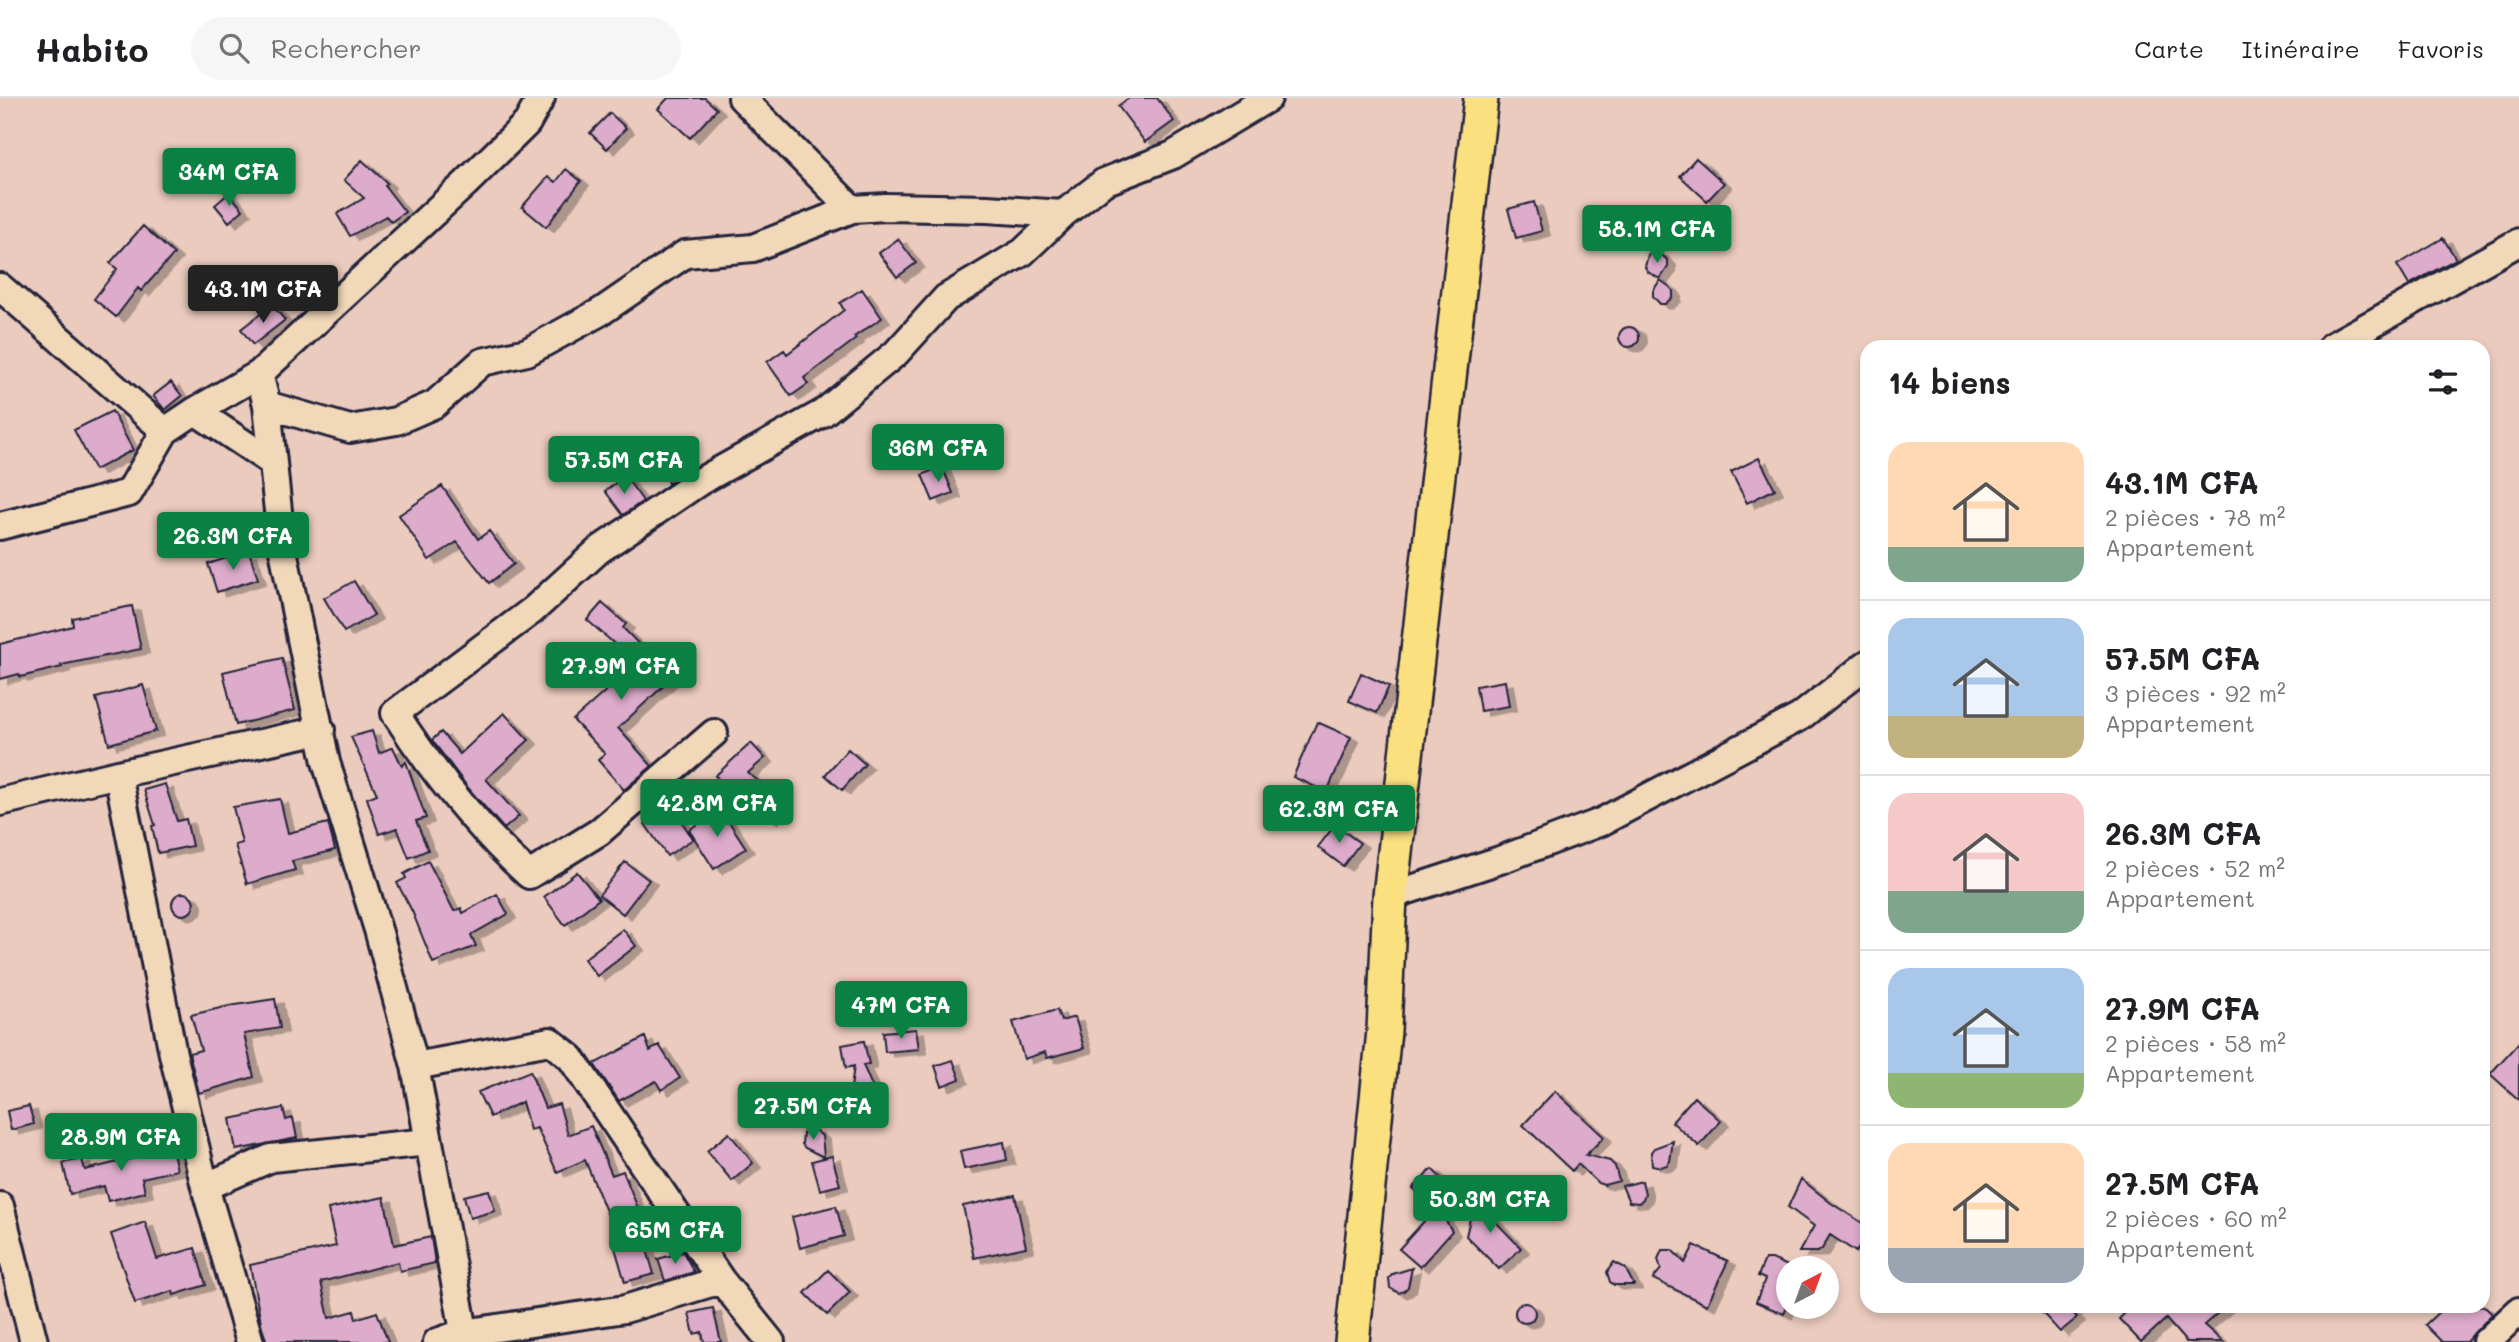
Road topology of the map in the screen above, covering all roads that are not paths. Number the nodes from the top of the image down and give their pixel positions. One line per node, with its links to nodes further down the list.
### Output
1 (541, 98): 10 (street)
2 (743, 98): 5 (street)
3 (1268, 98): 6 (street)
4 (1481, 98): 21 (main road)
5 (852, 209): 6 (street); 11 (street)
6 (1063, 214): 18 (street)
7 (2519, 242): 9 (street)
8 (0, 287): 13 (street)
9 (2343, 340)
10 (259, 374): 11 (street); 12 (street)
11 (267, 405): 14 (street)
12 (195, 411): 13 (street); 14 (street)
13 (165, 431): 15 (street)
14 (273, 463): 17 (street)
15 (0, 526)
16 (1860, 670): 21 (street)
17 (321, 730): 19 (street); 22 (street)
18 (714, 733)
19 (118, 774): 20 (street); 24 (street)
20 (0, 802)
21 (1390, 896): 33 (main road)
22 (415, 1066): 23 (street); 26 (street)
23 (429, 1142): 24 (street); 28 (street)
24 (205, 1187): 30 (street)
25 (0, 1206): 29 (street)
26 (721, 1280): 28 (street); 32 (street)
27 (2519, 1311): 34 (street)
28 (464, 1338): 31 (street)
29 (34, 1342)
30 (250, 1342)
31 (437, 1342)
32 (771, 1342)
33 (1352, 1342)
34 (2486, 1342)

